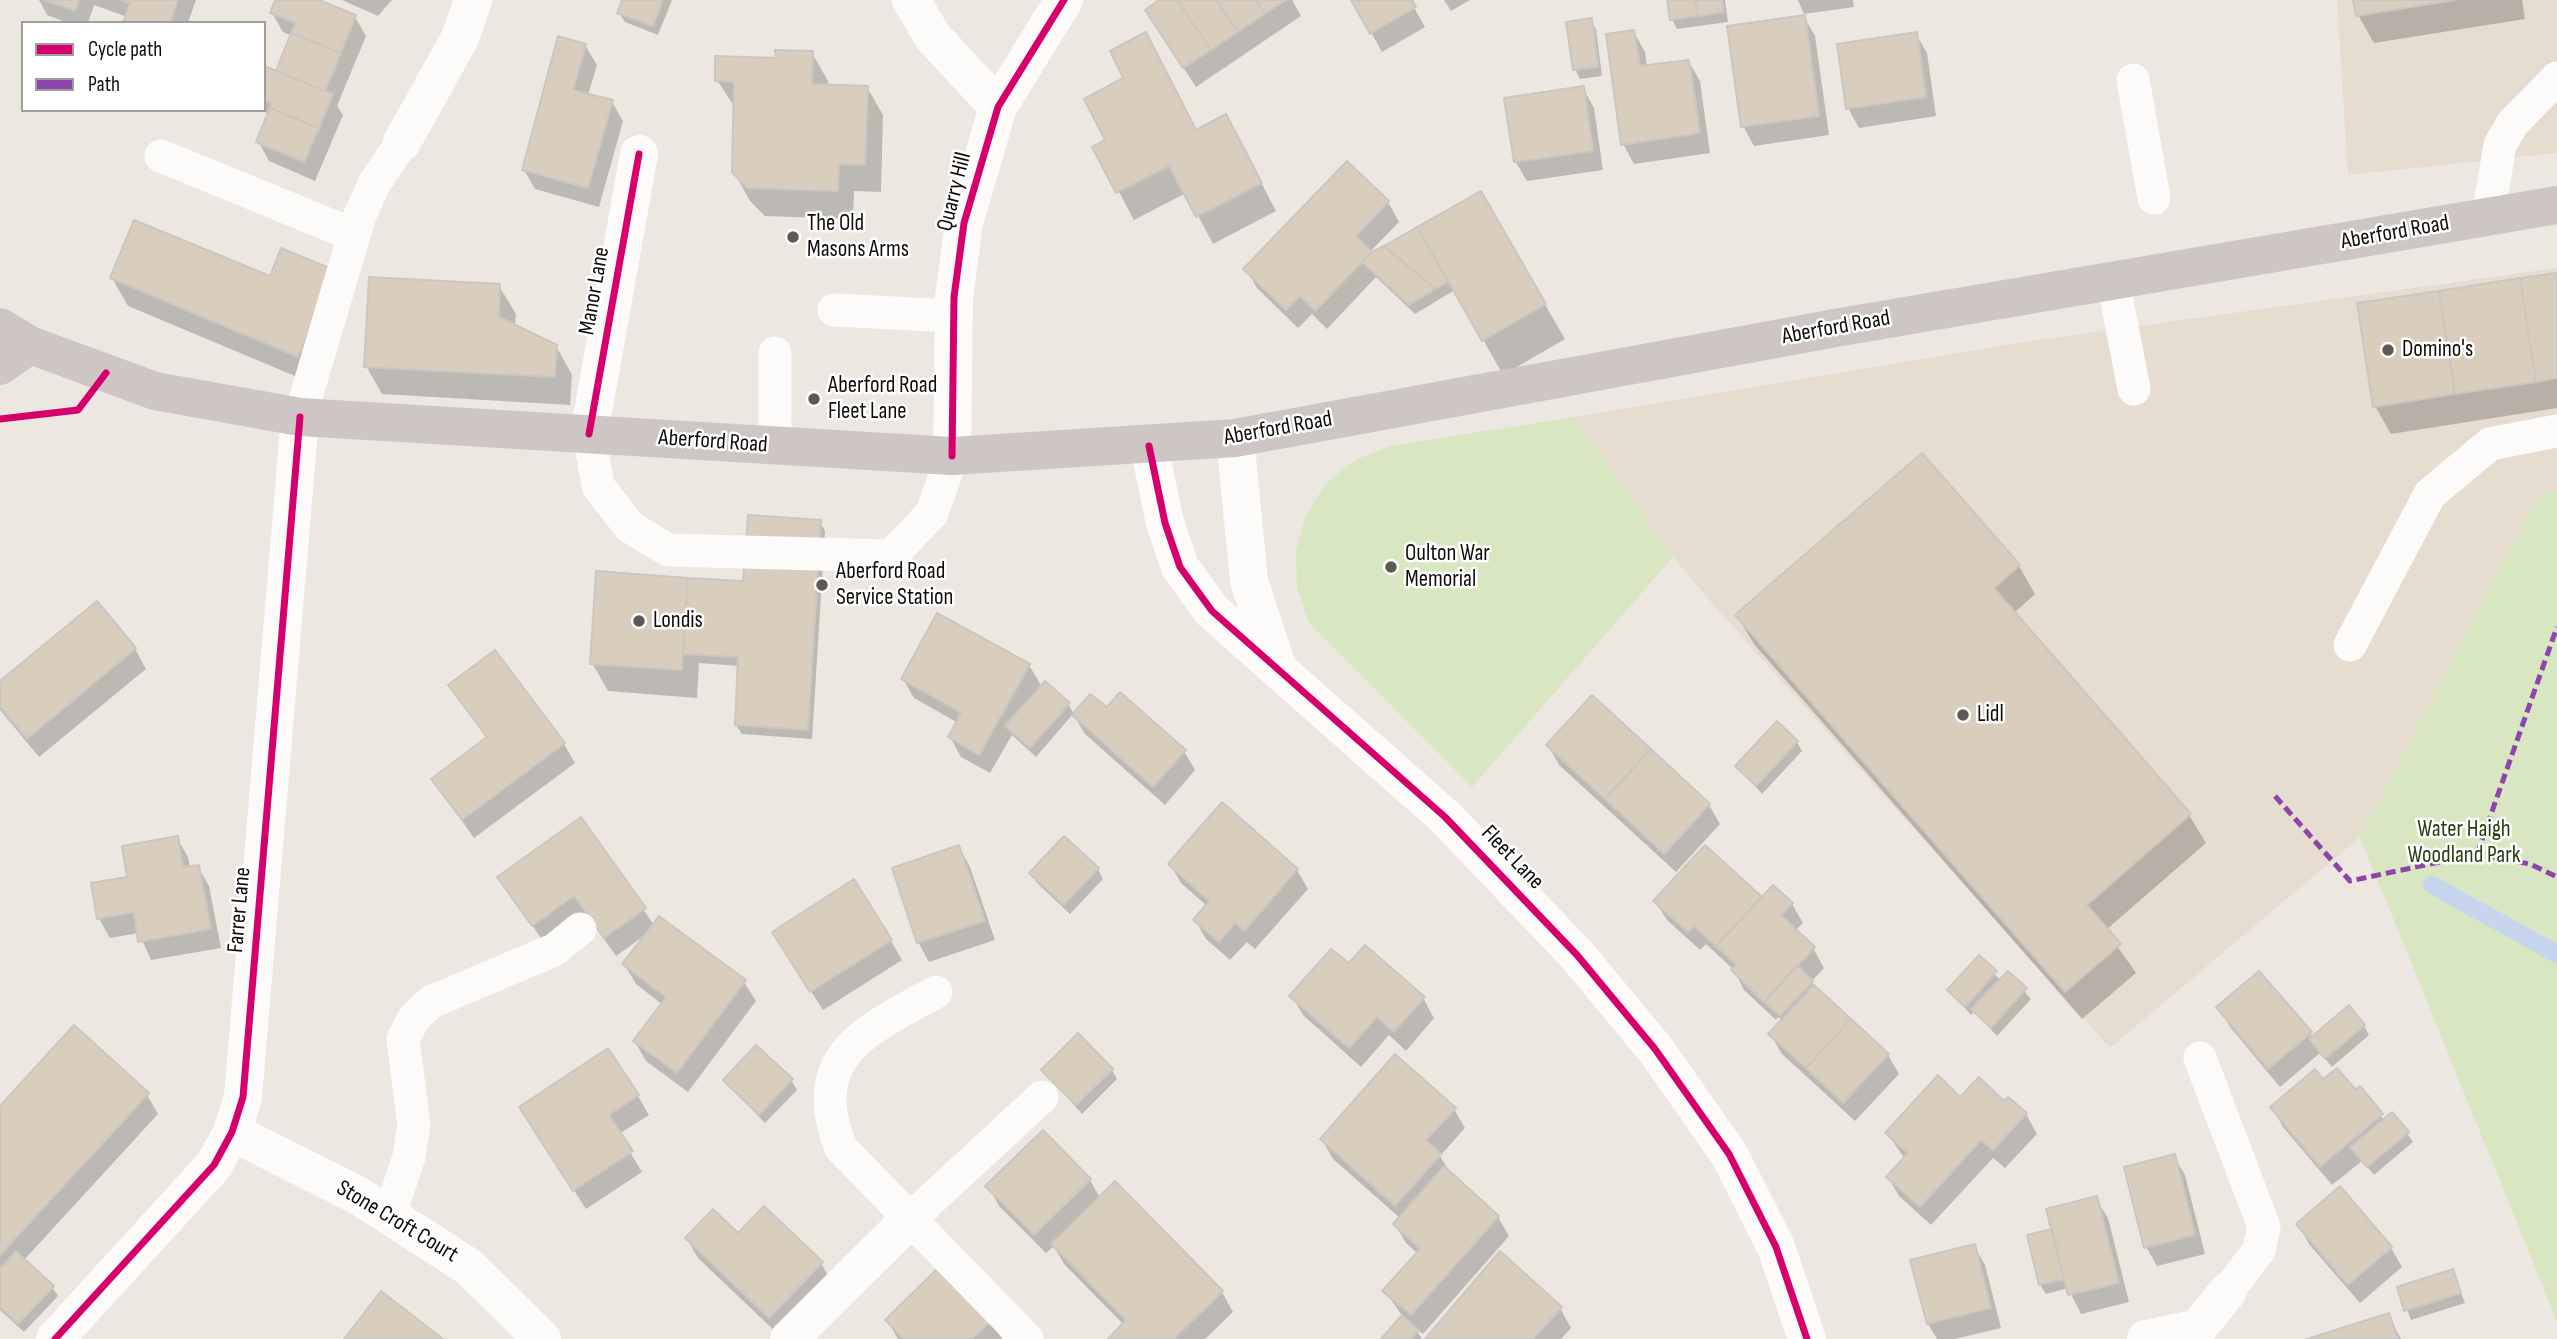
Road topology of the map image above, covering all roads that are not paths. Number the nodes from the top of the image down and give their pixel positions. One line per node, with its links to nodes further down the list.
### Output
1 (473, 0): 7 (street)
2 (911, 0): 6 (street)
3 (1064, 0): 6 (street, Quarry Hill)
4 (2557, 78): 12 (lane)
5 (2133, 80): 10 (lane)
6 (998, 107): 16 (street, Quarry Hill)
7 (402, 142): 13 (lane)
8 (639, 154): 22 (street, Manor Lane)
9 (161, 156): 13 (lane)
10 (2154, 198)
11 (2557, 205): 12 (main road, Aberford Road)
12 (2488, 217): 14 (main road, Aberford Road)
13 (354, 235): 20 (lane)
14 (2113, 280): 19 (lane); 23 (main road, Aberford Road)
15 (834, 310): 16 (lane)
16 (954, 316): 26 (street, Quarry Hill)
17 (10, 346): 20 (main road, Aberford Road)
18 (775, 353): 24 (lane)
19 (2134, 388)
20 (300, 417): 22 (main road, Aberford Road); 33 (street, Farrer Lane)
21 (2557, 430): 27 (lane)
22 (589, 434): 24 (main road, Aberford Road); 26 (lane)
23 (1236, 438): 25 (main road, Aberford Road); 28 (street)
24 (775, 446): 26 (main road, Aberford Road)
25 (1149, 446): 26 (main road, Aberford Road); 28 (street, Fleet Lane)
26 (953, 456)
27 (2350, 645)
28 (1278, 669): 42 (street, Fleet Lane)
29 (580, 929): 34 (lane)
30 (936, 992): 35 (lane)
31 (2200, 1058): 36 (lane)
32 (1042, 1097): 35 (lane)
33 (232, 1132): 34 (street, Stone Croft Court); 38 (street, Farrer Lane)
34 (388, 1216): 39 (street, Stone Croft Court)
35 (910, 1219): 40 (street); 41 (lane)
36 (2228, 1291): 37 (street)
37 (2199, 1334): 43 (street)
38 (55, 1339)
39 (542, 1339)
40 (789, 1339)
41 (1027, 1339)
42 (1807, 1339)
43 (2146, 1339)

